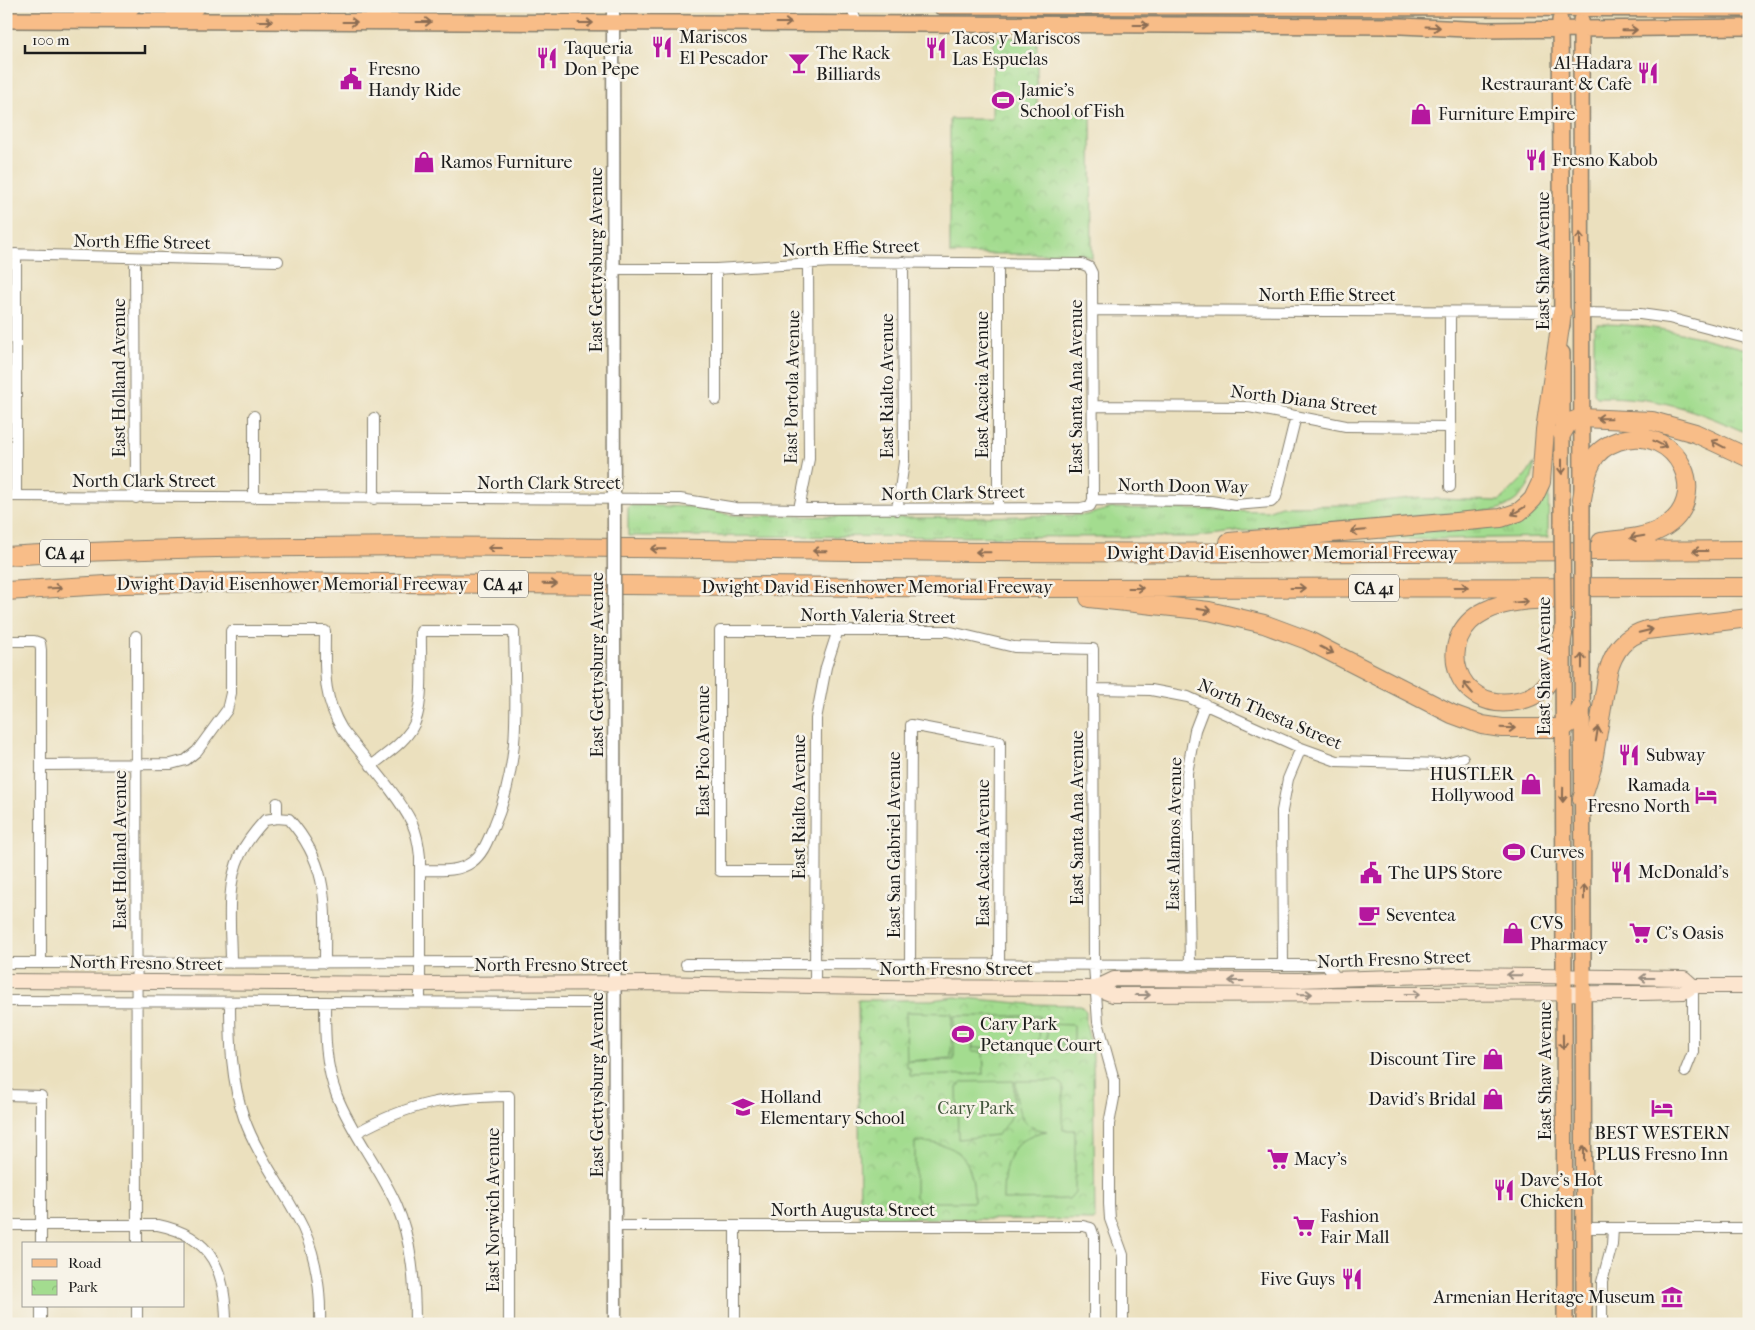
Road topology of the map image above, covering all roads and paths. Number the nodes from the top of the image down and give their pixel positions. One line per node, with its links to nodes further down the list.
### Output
1 (133, 6): 14 (main road)
2 (198, 6): 15 (main road)
3 (374, 6): 16 (street)
4 (613, 6): 17 (street, East Gettysburg Avenue)
5 (851, 6): 18 (street)
6 (940, 6): 7 (main road)
7 (1092, 7): 8 (main road); 19 (street)
8 (1331, 7): 9 (main road); 20 (main road)
9 (1432, 8): 10 (main road); 21 (main road)
10 (1560, 8): 11 (main road); 23 (main road, East Shaw Avenue)
11 (1581, 8): 12 (main road); 24 (main road)
12 (1749, 9)
13 (6, 20): 14 (main road)
14 (71, 20): 15 (main road)
15 (140, 21): 16 (main road, one-way to 16)
16 (375, 22): 17 (main road, one-way to 17)
17 (614, 22): 18 (main road, one-way to 18); 33 (street, East Gettysburg Avenue)
18 (857, 23): 19 (main road)
19 (1092, 24): 20 (main road, one-way to 20)
20 (1264, 25): 21 (main road)
21 (1332, 26): 23 (main road, one-way to 23)
22 (1749, 28): 24 (main road, one-way to 22)
23 (1560, 30): 24 (main road); 26 (main road, East Shaw Avenue)
24 (1581, 30): 38 (main road, one-way to 24)
25 (11, 254): 27 (street, North Effie Street); 50 (street)
26 (1562, 254): 37 (main road, East Shaw Avenue); 38 (main road)
27 (135, 259): 28 (street, North Effie Street); 51 (street, East Holland Avenue)
28 (278, 261)
29 (903, 262): 30 (street, North Effie Street); 31 (street, North Effie Street); 59 (street, East Rialto Avenue)
30 (998, 263): 32 (street, North Effie Street); 57 (street, East Acacia Avenue)
31 (808, 265): 34 (street, North Effie Street); 58 (street, East Portola Avenue)
32 (1089, 267): 35 (street, East Santa Ana Avenue)
33 (614, 269): 34 (street, North Effie Street); 54 (street, East Gettysburg Avenue)
34 (716, 269): 40 (street)
35 (1093, 310): 36 (street, North Effie Street); 41 (street, East Santa Ana Avenue)
36 (1450, 312): 37 (street, North Effie Street); 46 (street)
37 (1562, 313): 45 (main road); 47 (main road, East Shaw Avenue); 63 (highway, one-way to 63)
38 (1580, 313): 39 (street); 45 (main road)
39 (1749, 339)
40 (716, 400)
41 (1093, 406): 43 (street, North Diana Street); 56 (street, East Santa Ana Avenue)
42 (254, 416): 52 (street)
43 (1296, 416): 46 (street, North Diana Street); 56 (street, North Doon Way)
44 (374, 418): 53 (street)
45 (1581, 418): 47 (highway); 48 (highway, one-way to 45); 55 (main road)
46 (1450, 427): 49 (street)
47 (1562, 433): 73 (main road, East Shaw Avenue, one-way to 73, bridge)
48 (1749, 458)
49 (1450, 487)
50 (11, 496): 51 (street, North Clark Street)
51 (136, 498): 52 (street, North Clark Street)
52 (254, 498): 53 (street, North Clark Street)
53 (374, 499): 54 (street, North Clark Street)
54 (614, 499): 58 (street, North Clark Street); 112 (street, East Gettysburg Avenue, bridge)
55 (1582, 499): 64 (highway, one-way to 64); 79 (main road, one-way to 55, bridge)
56 (1091, 503): 57 (street, North Clark Street)
57 (998, 508): 59 (street, North Clark Street)
58 (799, 509): 59 (street, North Clark Street)
59 (896, 510)
60 (6, 545): 61 (highway)
61 (124, 549): 63 (highway, Dwight David Eisenhower Memorial Freeway / CA 41, one-way to 61); 65 (highway, Dwight David Eisenhower Memorial Freeway / CA 41)
62 (1749, 550): 64 (highway, Dwight David Eisenhower Memorial Freeway / CA 41, one-way to 64)
63 (1032, 553): 64 (highway, Dwight David Eisenhower Memorial Freeway / CA 41)
64 (1343, 553)
65 (6, 556)
66 (1749, 587): 67 (highway, Dwight David Eisenhower Memorial Freeway / CA 41, one-way to 66)
67 (999, 588): 68 (highway, Dwight David Eisenhower Memorial Freeway / CA 41, one-way to 67); 80 (highway, one-way to 80)
68 (6, 592)
69 (1749, 592): 73 (highway, one-way to 69)
70 (1749, 618): 87 (highway, one-way to 70)
71 (838, 630): 72 (street, North Valeria Street); 76 (street, North Valeria Street); 91 (street, East Rialto Avenue)
72 (720, 631): 91 (street, East Pico Avenue)
73 (1563, 634): 80 (main road, East Shaw Avenue)
74 (136, 636): 85 (street, East Holland Avenue)
75 (6, 641): 84 (street)
76 (1093, 649): 77 (street, East Santa Ana Avenue)
77 (1094, 690): 78 (street, North Thesta Street); 103 (street, East Santa Ana Avenue)
78 (1205, 704): 82 (street, North Thesta Street); 105 (street, East Alamos Avenue)
79 (1582, 706): 80 (highway); 87 (main road)
80 (1563, 728): 107 (main road, East Shaw Avenue, one-way to 107)
81 (1000, 742): 101 (street, East San Gabriel Avenue); 102 (street, East Acacia Avenue)
82 (1301, 748): 83 (street, North Thesta Street); 104 (street)
83 (1463, 758)
84 (41, 765): 85 (street); 92 (street)
85 (136, 765): 86 (street); 93 (street, East Holland Avenue)
86 (370, 766): 90 (street); 90 (street)
87 (1582, 799): 108 (main road, one-way to 87)
88 (277, 803): 89 (street)
89 (277, 818): 96 (street); 97 (street)
90 (420, 870): 98 (street)
91 (815, 871): 100 (street, East Rialto Avenue)
92 (42, 962): 93 (street, North Fresno Street); 95 (street, North Fresno Street)
93 (136, 962): 96 (street, North Fresno Street); 111 (street, East Holland Avenue)
94 (507, 962): 98 (street, North Fresno Street)
95 (6, 963)
96 (231, 963): 97 (street, North Fresno Street)
97 (325, 963): 98 (street, North Fresno Street)
98 (420, 963): 113 (street)
99 (686, 964): 100 (street)
100 (815, 964): 101 (street); 116 (street, East Rialto Avenue)
101 (910, 964): 102 (street)
102 (999, 964): 103 (street)
103 (1094, 965): 105 (street); 117 (street, East Santa Ana Avenue)
104 (1283, 965): 105 (street); 109 (street)
105 (1190, 966)
106 (1398, 977): 107 (main road, North Fresno Street, one-way to 106); 109 (main road, North Fresno Street); 118 (main road)
107 (1563, 977): 108 (main road, North Fresno Street); 119 (main road, East Shaw Avenue)
108 (1584, 977): 114 (main road, North Fresno Street, one-way to 108); 120 (main road)
109 (1337, 979): 117 (main road, North Fresno Street, one-way to 117)
110 (6, 981): 111 (main road, North Fresno Street)
111 (136, 982): 113 (main road, North Fresno Street); 122 (street, East Holland Avenue)
112 (615, 983): 113 (main road, North Fresno Street); 116 (main road, North Fresno Street); 135 (street, East Gettysburg Avenue)
113 (420, 984): 125 (street)
114 (1693, 986): 115 (main road, North Fresno Street); 120 (main road, North Fresno Street); 127 (street)
115 (1749, 986)
116 (815, 987): 117 (main road, North Fresno Street)
117 (1095, 988): 118 (main road, North Fresno Street, one-way to 118); 154 (street, East Santa Ana Avenue)
118 (1347, 994): 119 (main road, North Fresno Street, one-way to 119)
119 (1563, 994): 120 (main road, North Fresno Street); 130 (main road, East Shaw Avenue, one-way to 130)
120 (1584, 994): 137 (main road, one-way to 120)
121 (6, 1001): 122 (street)
122 (137, 1002): 123 (street); 134 (street, East Holland Avenue)
123 (230, 1002): 124 (street); 148 (street)
124 (325, 1002): 125 (street); 129 (street)
125 (420, 1002): 126 (street)
126 (594, 1003)
127 (1685, 1072)
128 (6, 1096): 133 (street)
129 (356, 1133): 149 (street); 150 (street, East Norwich Avenue)
130 (1564, 1150): 131 (main road, East Shaw Avenue); 137 (main road)
131 (1565, 1221): 144 (main road); 155 (main road, East Shaw Avenue)
132 (6, 1225): 133 (street)
133 (41, 1225): 134 (street); 140 (street)
134 (137, 1225): 141 (street, East Holland Avenue); 147 (street)
135 (615, 1226): 136 (street, North Augusta Street); 151 (street, East Gettysburg Avenue)
136 (735, 1226): 152 (street); 153 (street, North Augusta Street)
137 (1584, 1228): 138 (street); 144 (main road)
138 (1614, 1228): 139 (street); 156 (street)
139 (1749, 1228)
140 (41, 1242)
141 (137, 1242)
142 (41, 1308): 145 (street)
143 (137, 1308): 146 (street)
144 (1584, 1318)
145 (41, 1324)
146 (137, 1324)
147 (226, 1324)
148 (320, 1324)
149 (415, 1324)
150 (509, 1324)
151 (615, 1324)
152 (735, 1324)
153 (1094, 1324)
154 (1123, 1324)
155 (1565, 1324)
156 (1602, 1324)

